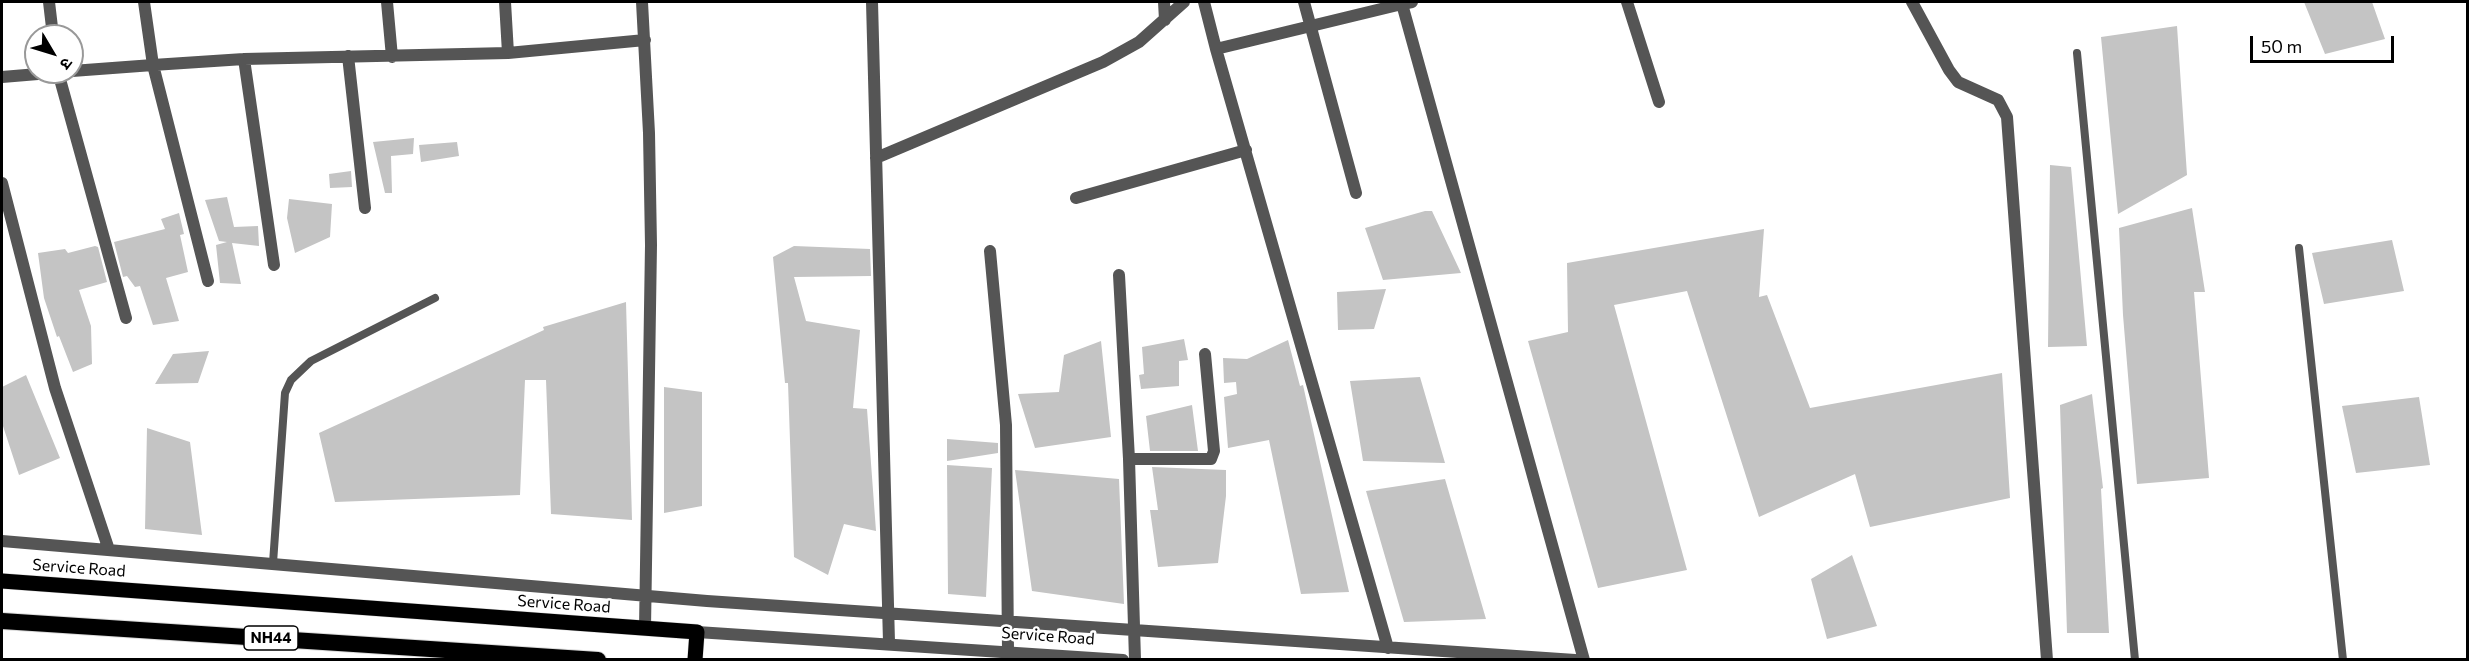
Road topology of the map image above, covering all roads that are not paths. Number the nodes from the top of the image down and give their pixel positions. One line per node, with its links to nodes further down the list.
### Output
1 (49, 2): 15 (street)
2 (144, 2): 24 (street)
3 (387, 2): 22 (street)
4 (505, 2): 19 (street)
5 (642, 2): 17 (street)
6 (872, 2): 31 (street)
7 (1164, 2): 14 (street)
8 (1184, 2): 14 (street)
9 (1204, 2): 18 (street)
10 (1304, 2): 16 (street)
11 (1405, 2): 16 (street); 64 (street)
12 (1627, 2): 29 (street)
13 (1912, 2): 65 (street)
14 (1165, 20): 31 (street)
15 (52, 24)
16 (1312, 26): 18 (street); 33 (street)
17 (645, 40): 19 (street); 49 (street)
18 (1216, 49): 30 (street)
19 (508, 53): 22 (street)
20 (2077, 53): 66 (lane)
21 (348, 56): 22 (street); 23 (street); 35 (street)
22 (392, 57)
23 (244, 58): 24 (street); 38 (street)
24 (153, 65): 25 (street); 40 (street)
25 (84, 70)
26 (24, 75): 27 (street)
27 (2, 77)
28 (63, 84): 42 (street)
29 (1659, 102)
30 (1246, 150): 34 (street); 57 (street)
31 (876, 158): 50 (street)
32 (2, 183): 46 (street)
33 (1356, 193)
34 (1076, 198)
35 (365, 208)
36 (2299, 248): 67 (lane)
37 (990, 251): 52 (street)
38 (273, 266)
39 (1119, 275): 44 (street)
40 (208, 281)
41 (435, 298): 47 (lane)
42 (126, 318)
43 (1205, 354): 44 (street)
44 (1129, 459): 54 (street)
45 (2, 541): 46 (street)
46 (109, 550): 47 (street)
47 (273, 563): 49 (street)
48 (2, 581): 53 (main road, Service Road)
49 (644, 595): 50 (street); 53 (street)
50 (889, 614): 52 (street); 56 (street)
51 (2, 621): 59 (highway, NH44)
52 (1008, 622): 54 (street); 58 (street)
53 (645, 628): 55 (main road, Service Road)
54 (1135, 629): 57 (street); 62 (street)
55 (697, 632): 56 (street, Service Road); 60 (main road)
56 (889, 642): 58 (street, Service Road)
57 (1388, 648): 63 (street)
58 (1008, 651): 61 (street, Service Road)
59 (598, 660)
60 (695, 660)
61 (1123, 660)
62 (1135, 660)
63 (1575, 660)
64 (1584, 660)
65 (2047, 660)
66 (2135, 660)
67 (2343, 660)

